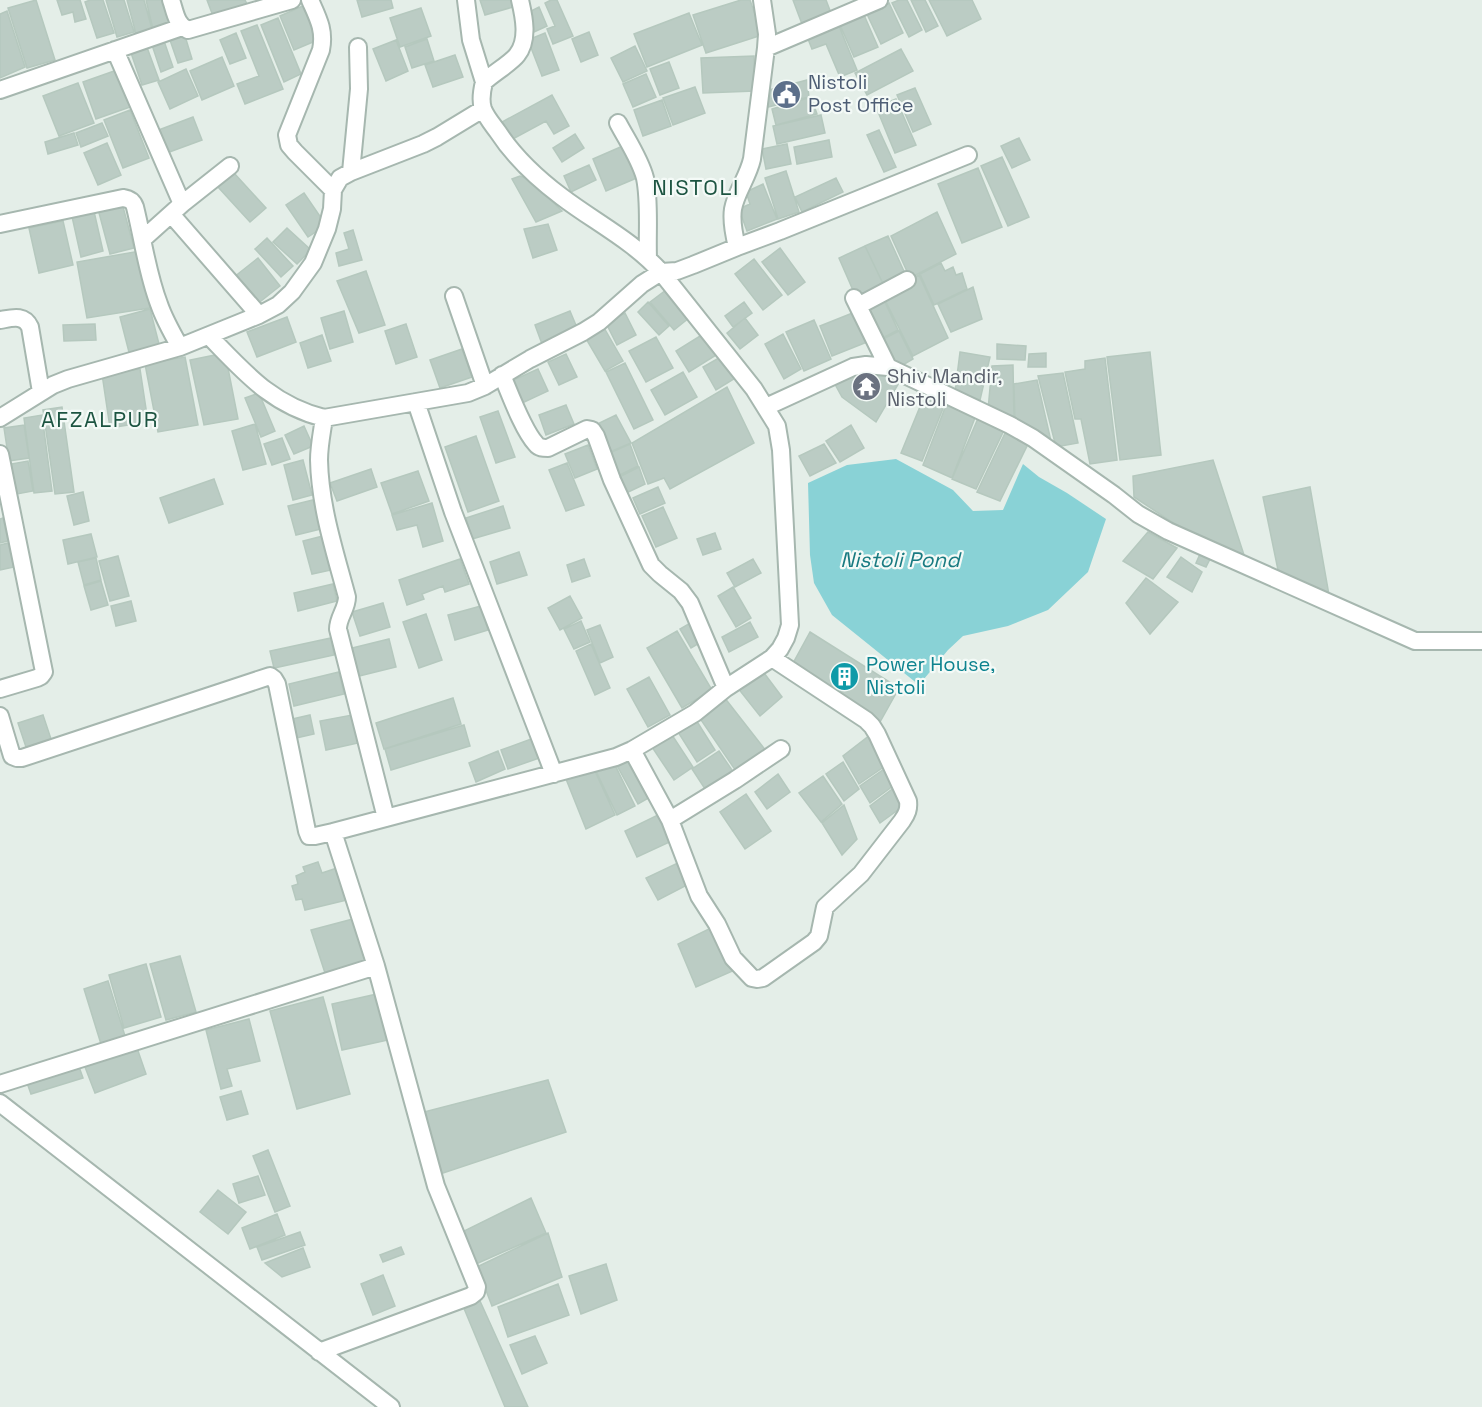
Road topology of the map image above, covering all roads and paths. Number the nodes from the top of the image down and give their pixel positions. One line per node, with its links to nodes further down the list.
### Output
1 (171, 0): 8 (street)
2 (292, 0): 8 (street)
3 (310, 0): 19 (street)
4 (466, 0): 12 (street)
5 (520, 0): 12 (street)
6 (762, 0): 10 (street)
7 (879, 0): 10 (street)
8 (182, 27): 11 (street)
9 (358, 47): 18 (street)
10 (766, 48): 23 (street)
11 (115, 51): 13 (street); 20 (street)
12 (484, 82): 14 (street)
13 (0, 90)
14 (483, 109): 18 (street); 24 (street)
15 (618, 123): 24 (street)
16 (968, 154): 23 (street)
17 (230, 166): 20 (street)
18 (351, 172): 19 (street)
19 (333, 190): 28 (street)
20 (176, 209): 22 (street); 28 (street)
21 (0, 225): 22 (street)
22 (143, 239): 31 (street)
23 (737, 247): 25 (street)
24 (648, 258): 25 (street)
25 (661, 272): 33 (street); 37 (street)
26 (907, 280): 32 (street)
27 (453, 296): 34 (street)
28 (258, 315): 30 (street)
29 (0, 320): 35 (street)
30 (209, 336): 31 (street); 39 (street)
31 (180, 347): 35 (street)
32 (888, 367): 37 (street); 41 (street)
33 (502, 375): 34 (street); 43 (street)
34 (485, 386): 36 (street)
35 (41, 392): 38 (street)
36 (416, 402): 39 (street); 48 (street)
37 (766, 407): 42 (street)
38 (0, 418)
39 (324, 418): 49 (street)
40 (0, 454): 44 (street)
41 (1482, 642)
42 (772, 658): 43 (street); 50 (street)
43 (726, 688): 47 (street)
44 (0, 689)
45 (0, 716): 51 (street)
46 (781, 749): 50 (street)
47 (632, 750): 48 (street); 50 (street)
48 (554, 774): 49 (street)
49 (386, 818): 51 (street)
50 (670, 820)
51 (333, 832): 52 (street)
52 (376, 966): 53 (street); 55 (street)
53 (0, 1084)
54 (0, 1103): 55 (street)
55 (319, 1352): 56 (street)
56 (391, 1407)

